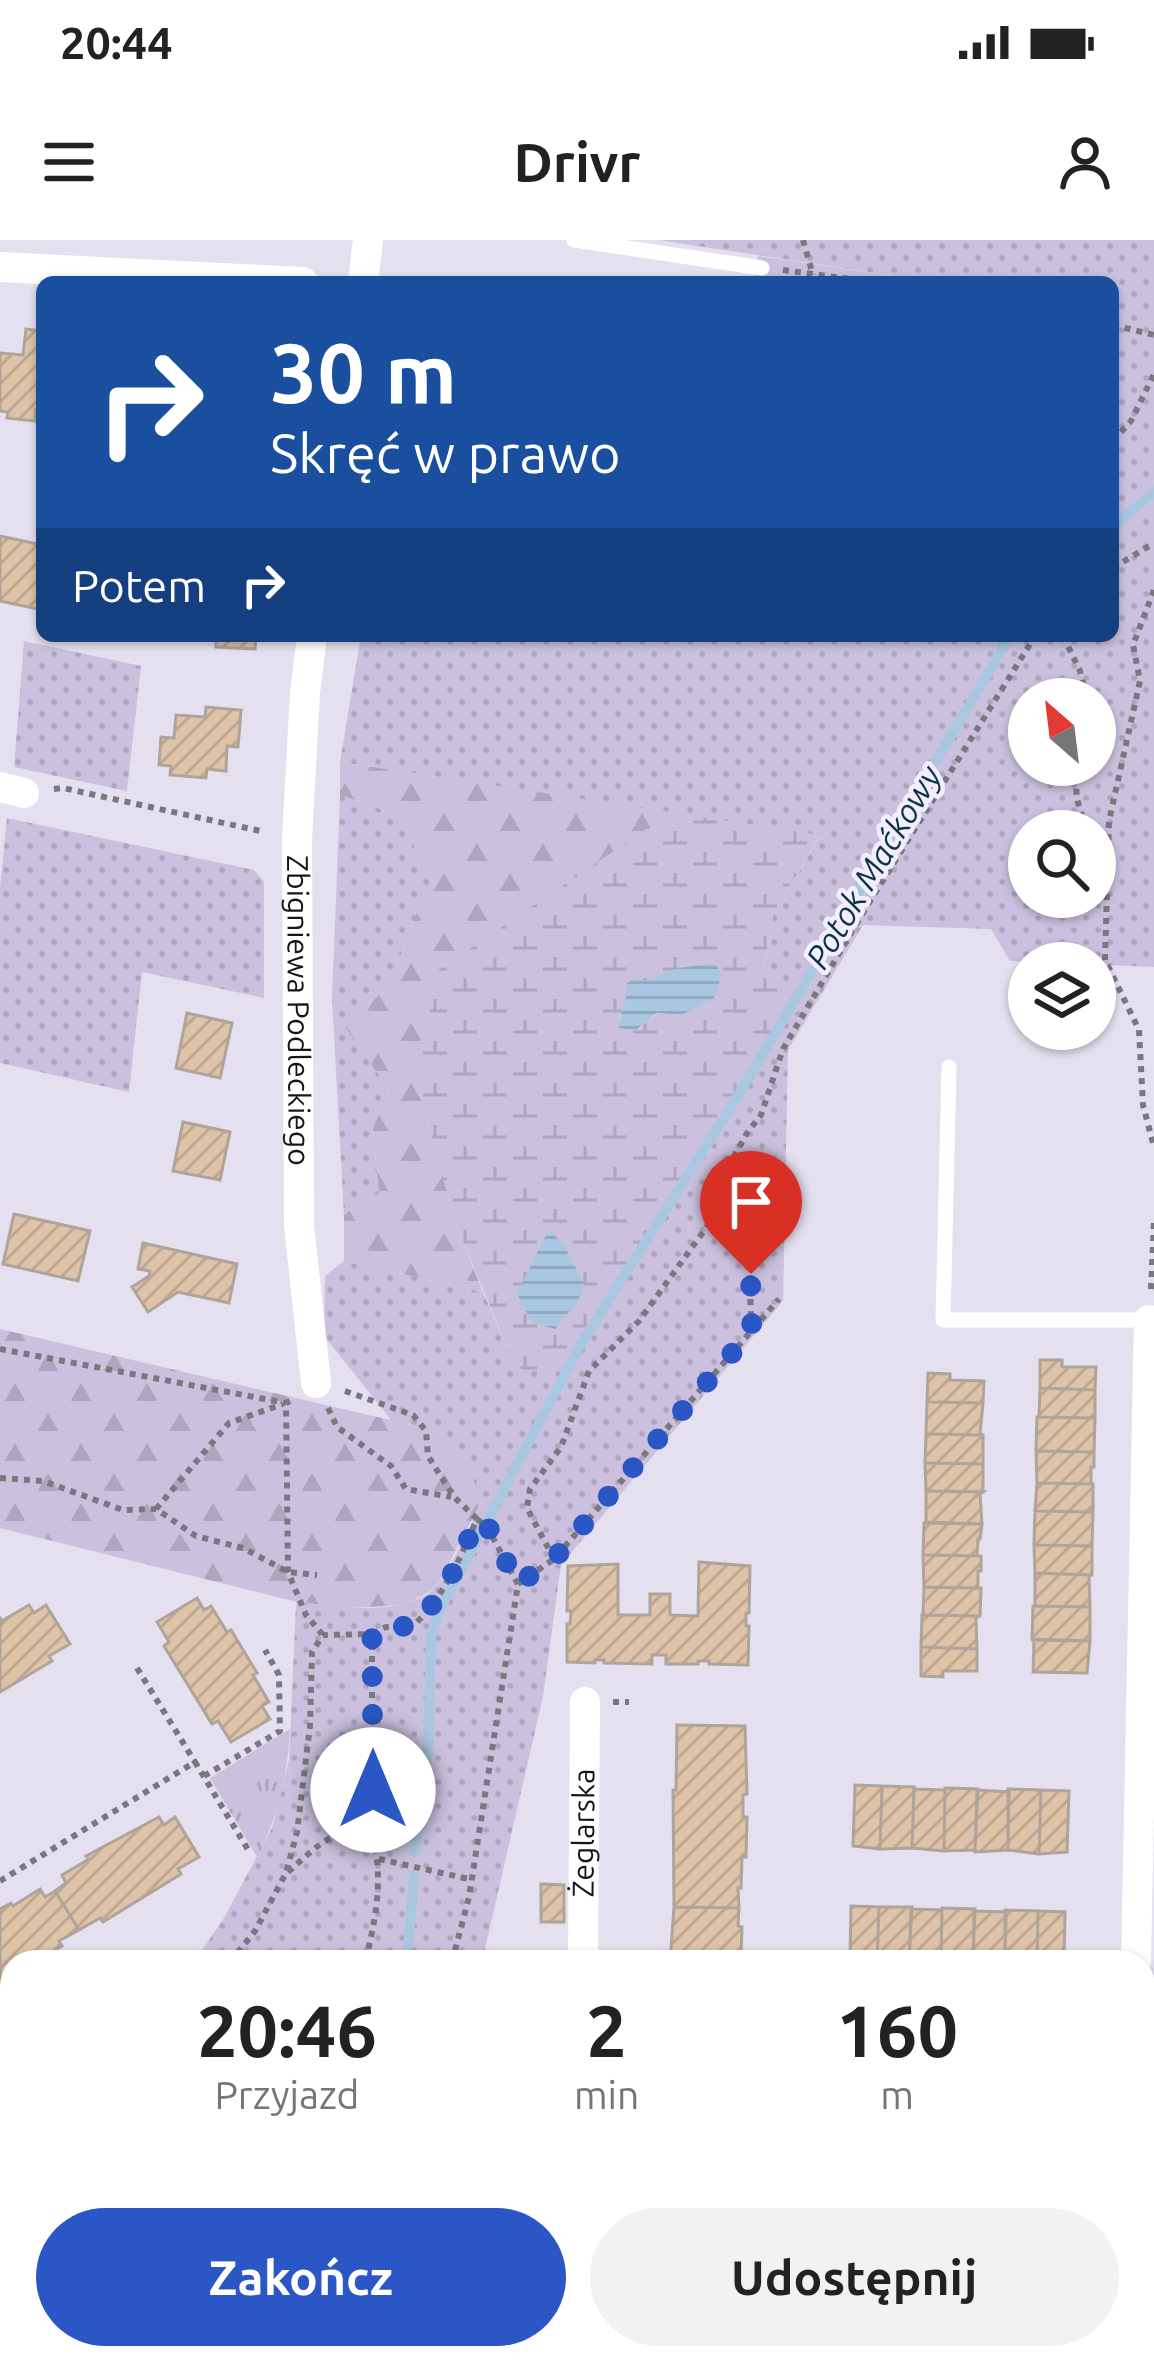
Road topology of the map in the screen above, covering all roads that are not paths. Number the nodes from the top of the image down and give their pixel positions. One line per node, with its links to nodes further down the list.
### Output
1 (368, 240): 6 (street)
2 (574, 240): 4 (lane)
3 (0, 267): 5 (street)
4 (762, 268)
5 (182, 276)
6 (364, 276)
7 (311, 642): 10 (street, Zbigniewa Podleckiego)
8 (950, 1066): 9 (lane)
9 (1149, 1320): 13 (street)
10 (316, 1383)
11 (585, 1702): 12 (street, Żeglarska)
12 (583, 1950)
13 (1136, 1950)

